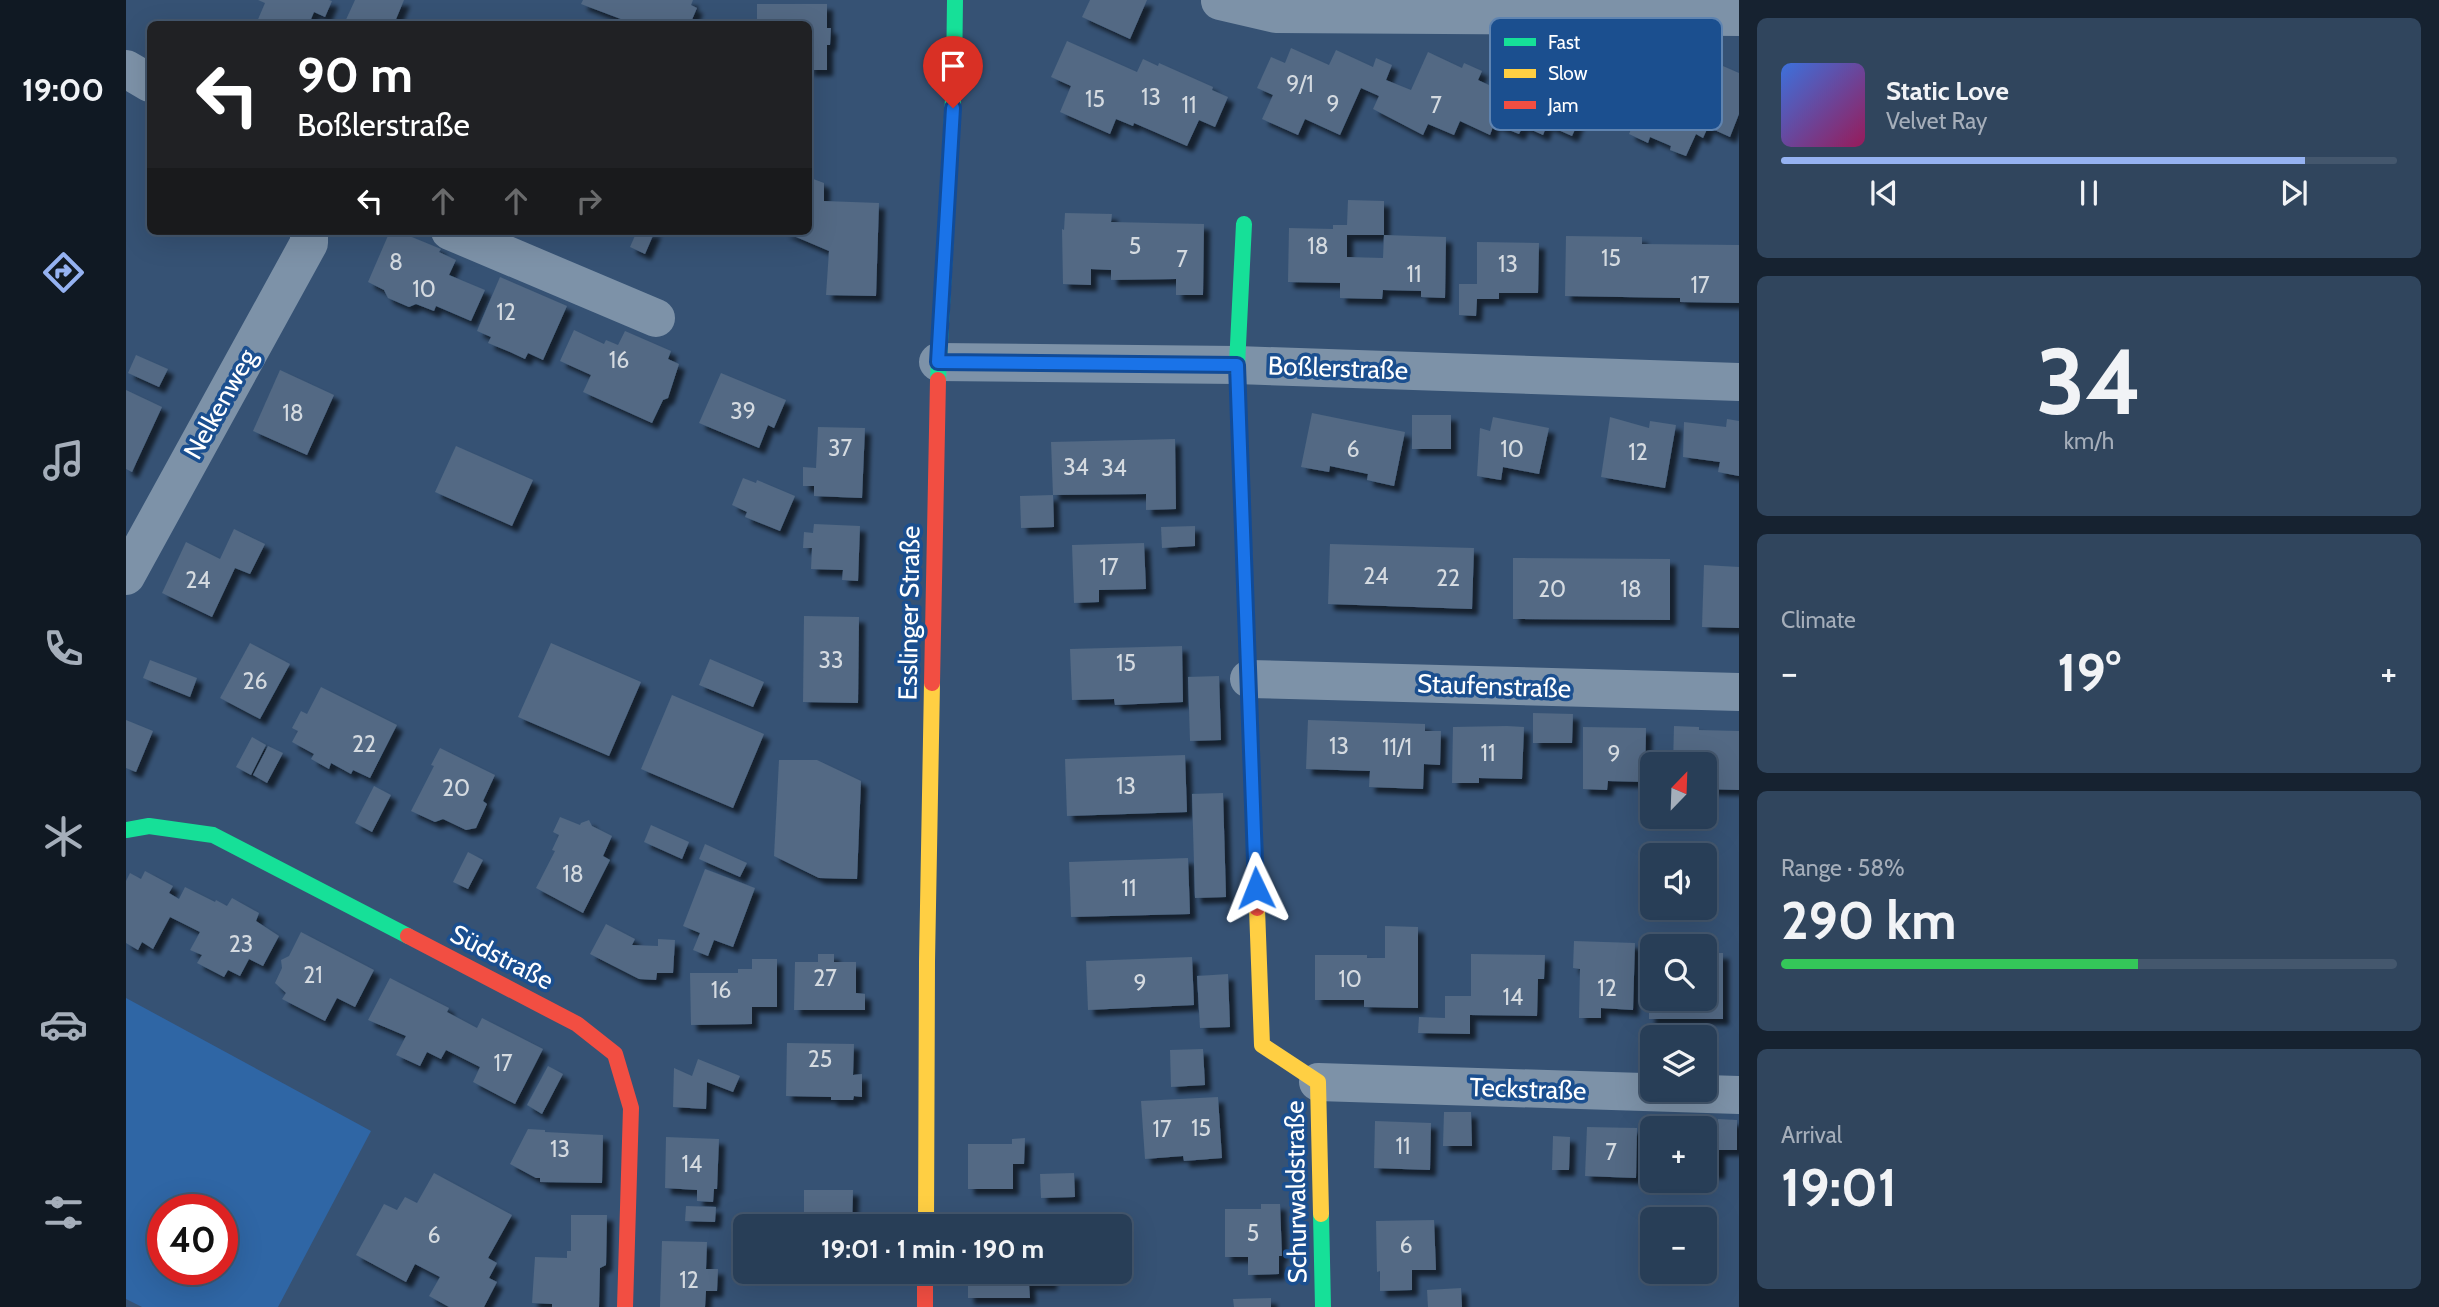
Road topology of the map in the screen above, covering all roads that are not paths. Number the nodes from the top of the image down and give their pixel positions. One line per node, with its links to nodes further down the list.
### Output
1 (955, 0): 11 (street, Esslinger Straße)
2 (1220, 1): 3 (street)
3 (1477, 8): 4 (street)
4 (1739, 17)
5 (126, 69): 6 (street)
6 (147, 81)
7 (1244, 224): 12 (street, Schurwaldstraße)
8 (309, 235): 14 (street, Nelkenweg)
9 (459, 235): 10 (street)
10 (656, 318)
11 (938, 362): 12 (street, Boßlerstraße); 20 (street, Esslinger Straße)
12 (1237, 365): 13 (street, Boßlerstraße); 15 (street, Schurwaldstraße)
13 (1739, 382)
14 (126, 576)
15 (1249, 679): 16 (street, Staufenstraße); 18 (street, Schurwaldstraße)
16 (1739, 692)
17 (126, 830): 22 (street, Südstraße)
18 (1318, 1082): 19 (street, Teckstraße); 24 (street, Schurwaldstraße)
19 (1739, 1095)
20 (926, 1214)
21 (925, 1284): 23 (street)
22 (625, 1307)
23 (925, 1307)
24 (1323, 1307)

